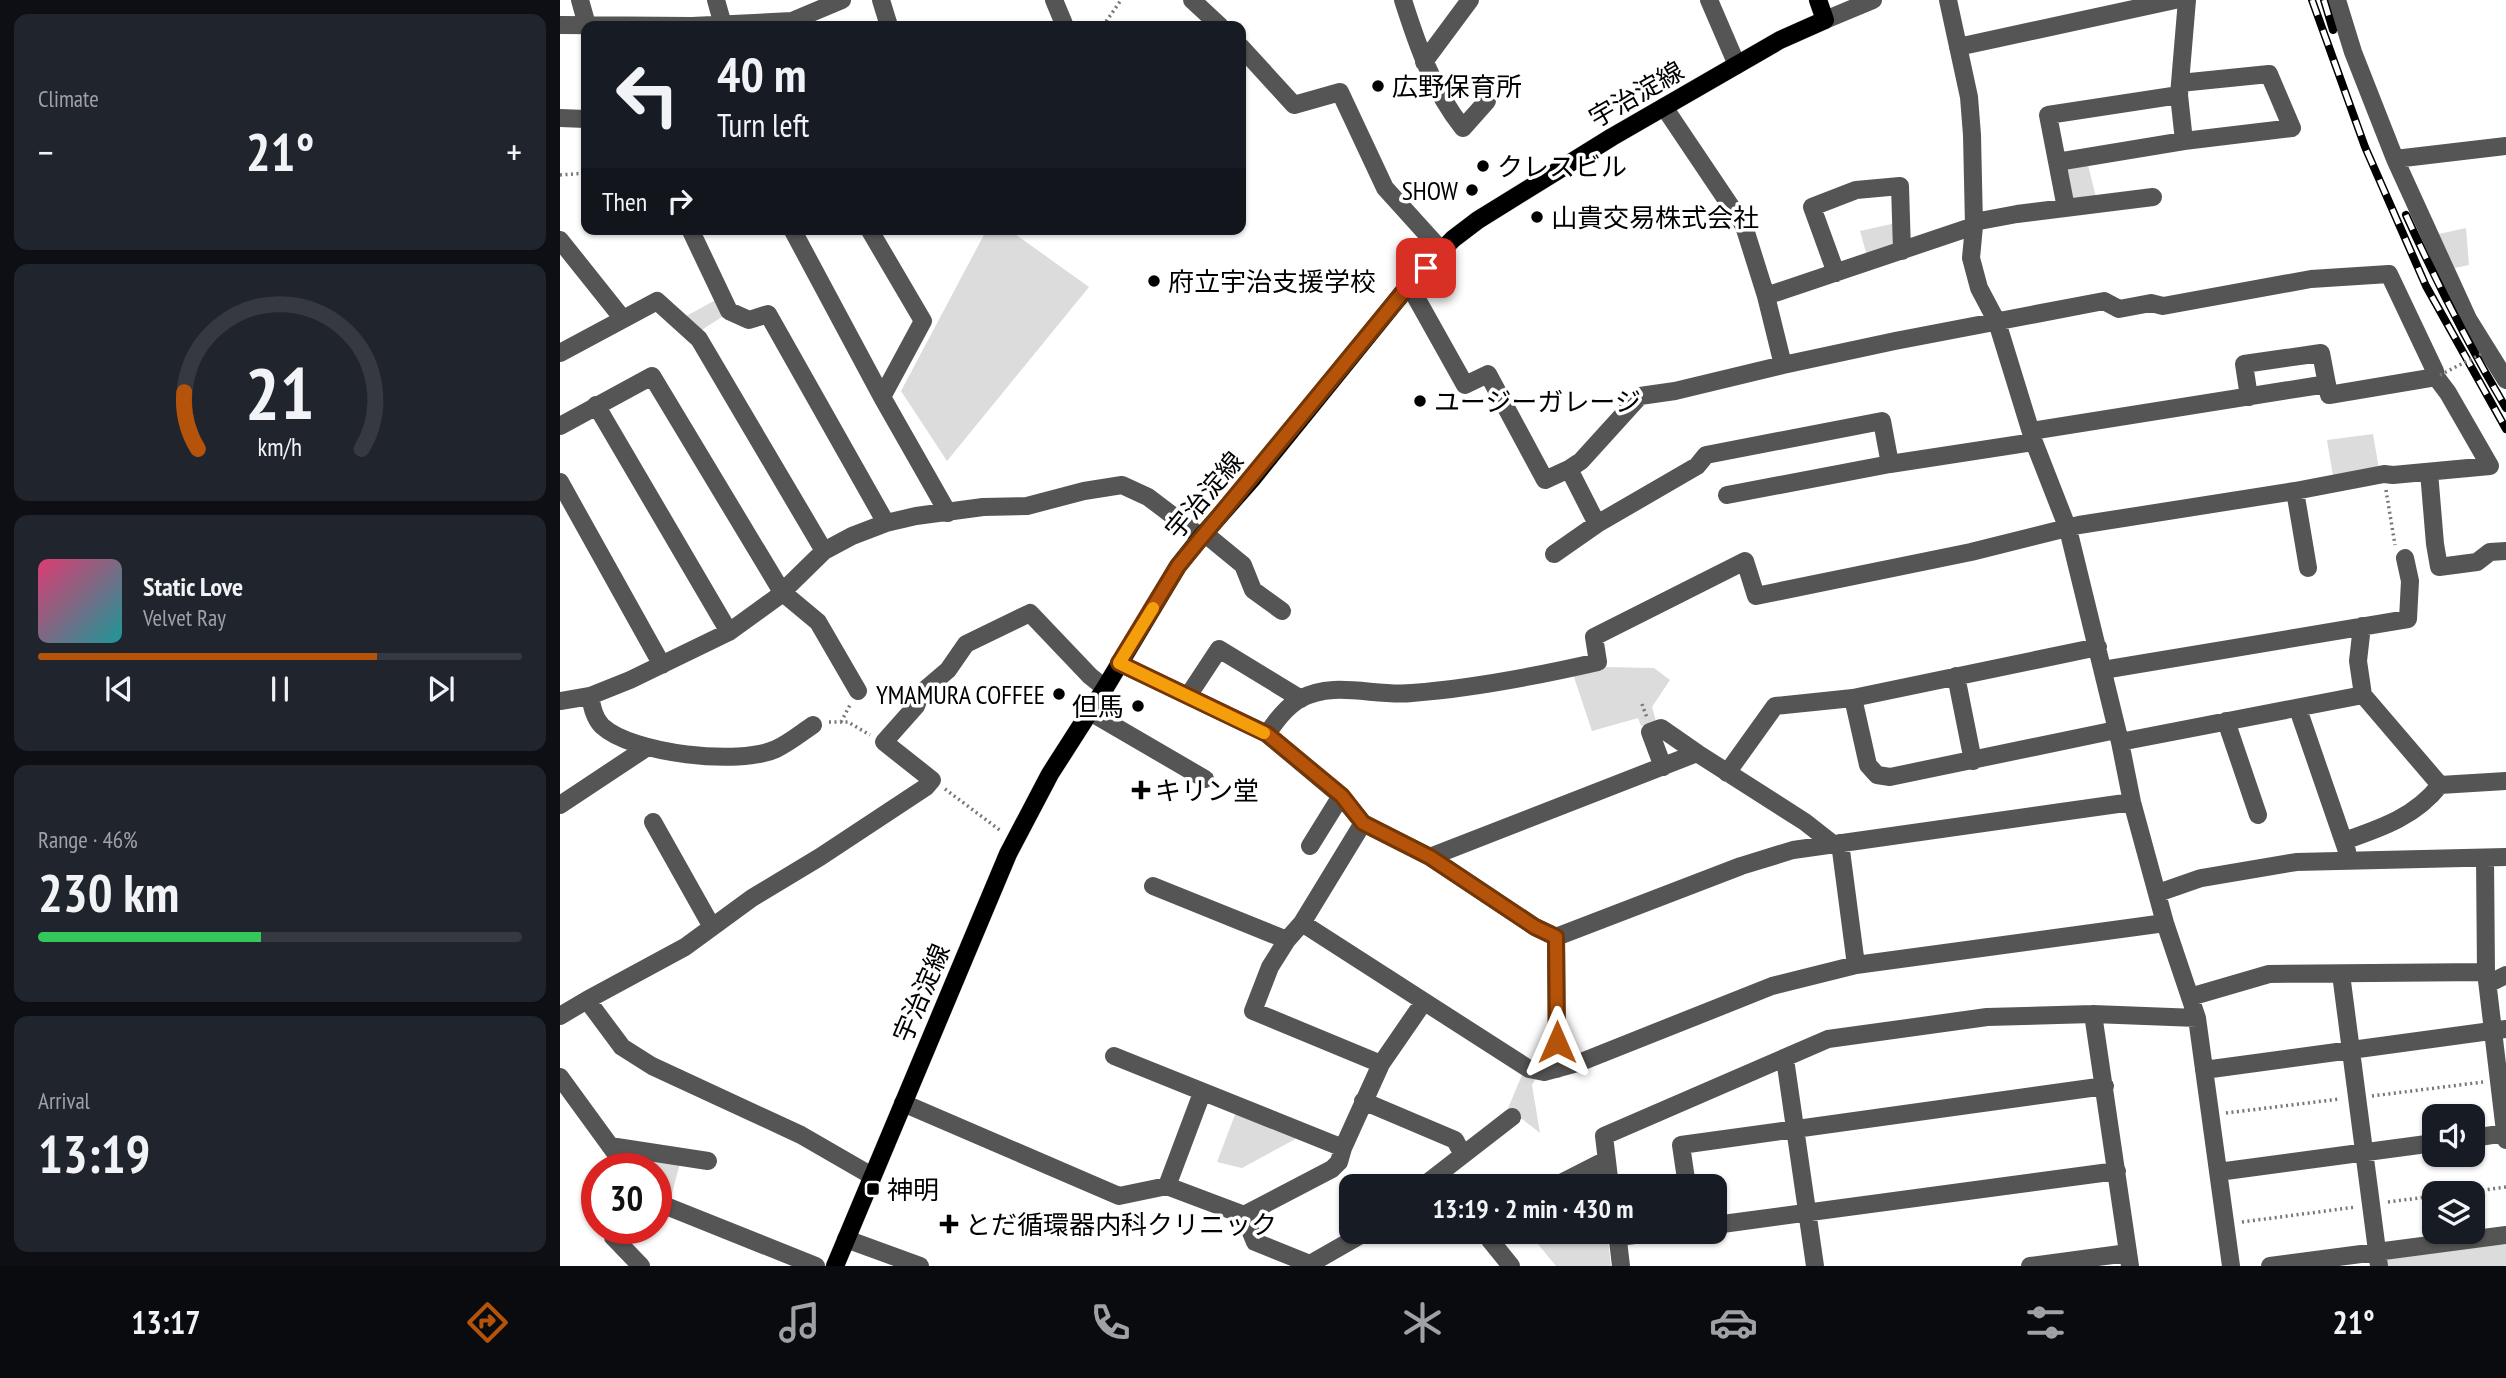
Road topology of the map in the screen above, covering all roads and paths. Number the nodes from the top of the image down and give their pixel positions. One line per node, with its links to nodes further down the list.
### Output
1 (580, 0): 18 (street)
2 (716, 0): 19 (street)
3 (842, 0): 20 (street)
4 (881, 0): 21 (street)
5 (1054, 0): 22 (street)
6 (1121, 0): 23 (path)
7 (1192, 0): 24 (street)
8 (1403, 0): 29 (street)
9 (1470, 0): 29 (street)
10 (1709, 0): 30 (street)
11 (1818, 0): 17 (main road)
12 (1872, 0): 17 (street)
13 (1948, 0): 27 (street)
14 (2175, 0): 27 (street)
15 (2187, 0): 31 (street)
16 (2337, 0): 38 (street)
17 (1825, 20): 30 (main road, 宇治淀線)
18 (586, 21)
19 (722, 21)
20 (792, 21)
21 (888, 21)
22 (1063, 21)
23 (1106, 21)
24 (1215, 21)
25 (560, 24): 26 (street)
26 (581, 25)
27 (1958, 47): 44 (street)
28 (1246, 52): 49 (street)
29 (1424, 62): 32 (street)
30 (1737, 65): 33 (main road, 宇治淀線)
31 (2179, 89): 36 (street); 36 (street); 39 (street)
32 (1487, 101)
33 (1664, 107): 49 (main road, 宇治淀線); 53 (street)
34 (560, 118): 35 (street)
35 (581, 119)
36 (2184, 141): 39 (street)
37 (2506, 146): 38 (street)
38 (2395, 159): 60 (street)
39 (2057, 162): 43 (street)
40 (581, 173): 41 (path)
41 (560, 175)
42 (2153, 197): 43 (street)
43 (2066, 208): 44 (street)
44 (1974, 224): 50 (street); 55 (street)
45 (693, 235): 75 (street)
46 (795, 235): 62 (street)
47 (873, 235): 62 (street)
48 (560, 240): 54 (street)
49 (1442, 251): 52 (main road, 宇治淀線)
50 (1902, 251): 51 (street); 51 (street)
51 (1836, 273): 53 (street)
52 (1409, 285): 68 (street); 78 (main road, 宇治淀線)
53 (1766, 296): 58 (street)
54 (623, 319): 56 (street); 79 (street)
55 (1997, 322): 58 (street); 59 (street); 66 (street)
56 (560, 353)
57 (2481, 354): 59 (path, bridge)
58 (1783, 365): 68 (street)
59 (2438, 376): 61 (street); 69 (street)
60 (2505, 378)
61 (2327, 384): 63 (street); 63 (street)
62 (882, 397): 74 (street)
63 (2249, 397): 66 (street)
64 (596, 405): 65 (street); 84 (street); 87 (street)
65 (560, 426)
66 (2032, 436): 67 (street); 77 (street)
67 (1890, 464): 73 (street); 76 (street)
68 (1569, 469): 76 (street)
69 (2429, 472): 70 (street); 80 (street)
70 (2384, 474): 72 (street); 82 (path)
71 (560, 482): 90 (street)
72 (2295, 491): 77 (street); 83 (street)
73 (1727, 495)
74 (948, 513): 75 (street); 78 (street)
75 (886, 523): 79 (street)
76 (1597, 524): 81 (street)
77 (2068, 529): 88 (street); 99 (street)
78 (1203, 535): 85 (street); 89 (main road, 宇治淀線)
79 (824, 551): 84 (street)
80 (2506, 551)
81 (1554, 554)
82 (2405, 558): 86 (street)
83 (2308, 568)
84 (782, 592): 87 (street); 94 (street)
85 (1282, 611)
86 (2362, 626): 91 (street); 95 (street)
87 (729, 632): 90 (street)
88 (2098, 647): 91 (street); 92 (street)
89 (1119, 663): 93 (main road, 宇治淀線); 97 (street)
90 (662, 664): 96 (street)
91 (2103, 670): 108 (street)
92 (1956, 676): 98 (street); 112 (street)
93 (1105, 688): 103 (main road, 宇治淀線); 109 (street)
94 (858, 691)
95 (2363, 695): 102 (street); 118 (street)
96 (590, 696): 100 (street); 110 (street)
97 (1188, 696): 99 (street); 107 (street)
98 (1853, 698): 112 (street); 114 (street)
99 (1301, 699): 107 (street)
100 (560, 701)
101 (1642, 704): 104 (path)
102 (2298, 709): 105 (street); 125 (street)
103 (1090, 712): 115 (street); 126 (main road, 宇治淀線)
104 (1645, 714)
105 (2226, 721): 108 (street); 122 (street)
106 (813, 725): 109 (path); 110 (street)
107 (1267, 734): 119 (street)
108 (2118, 736): 112 (street); 120 (street)
109 (884, 742): 116 (street)
110 (646, 748): 121 (street)
111 (1697, 753): 113 (street); 113 (street); 114 (street)
112 (1973, 761)
113 (1663, 767): 129 (street)
114 (1727, 773): 127 (street)
115 (1205, 779)
116 (932, 780): 126 (path); 137 (street)
117 (2506, 781): 118 (street)
118 (2440, 785): 125 (street)
119 (1342, 796): 124 (street); 128 (street)
120 (2132, 802): 127 (street); 134 (street)
121 (560, 805)
122 (2258, 815)
123 (653, 822): 137 (street)
124 (1363, 823): 129 (street); 135 (street)
125 (2344, 841): 132 (street)
126 (1015, 842): 161 (main road, 宇治淀線)
127 (1837, 843): 138 (street); 140 (street)
128 (1310, 846)
129 (1430, 857): 138 (street)
130 (2506, 857): 131 (street)
131 (2485, 858): 132 (street); 143 (street)
132 (2349, 862): 134 (street)
133 (1153, 886): 139 (street)
134 (2158, 892): 136 (street)
135 (1303, 923): 139 (street); 146 (street)
136 (2165, 923): 140 (street); 144 (street)
137 (712, 927): 145 (street)
138 (1556, 937): 155 (street)
139 (1287, 940): 154 (street)
140 (1856, 965): 155 (street)
141 (2341, 974): 143 (street); 144 (street); 151 (street)
142 (2506, 975): 143 (street)
143 (2487, 978): 150 (street)
144 (2190, 997): 149 (street)
145 (587, 1000): 148 (street); 181 (street)
146 (1423, 1003): 154 (street); 155 (street)
147 (2093, 1014): 149 (street); 153 (street); 158 (street)
148 (560, 1016)
149 (2197, 1018): 156 (street)
150 (2499, 1030): 151 (street); 164 (street)
151 (2350, 1050): 156 (street); 172 (street)
152 (1114, 1056): 159 (street)
153 (1785, 1059): 163 (street); 173 (street)
154 (1381, 1064): 160 (street)
155 (1557, 1069)
156 (2204, 1070): 176 (street)
157 (560, 1077): 168 (street)
158 (2105, 1086): 163 (street); 175 (street)
159 (1202, 1093): 169 (street); 182 (street)
160 (1363, 1101): 169 (street); 171 (street)
161 (903, 1102): 181 (main road, 宇治淀線); 182 (street)
162 (1512, 1117): 171 (street)
163 (1796, 1128): 180 (street); 188 (street)
164 (2506, 1133): 165 (street); 166 (street)
165 (2485, 1136)
166 (2506, 1140)
167 (2422, 1145): 172 (street)
168 (610, 1146): 170 (street); 174 (street)
169 (1343, 1148): 189 (street)
170 (615, 1153)
171 (1463, 1154): 177 (street)
172 (2363, 1154): 176 (street); 186 (street)
173 (1606, 1160): 178 (street); 179 (street)
174 (708, 1161)
175 (2117, 1171): 188 (street); 199 (street)
176 (2218, 1172): 191 (street)
177 (1438, 1174)
178 (1579, 1174)
179 (1608, 1174)
180 (1685, 1174)
181 (872, 1176): 193 (main road, 宇治淀線)
182 (1167, 1186): 189 (street)
183 (2506, 1187): 184 (path)
184 (2485, 1190)
185 (2422, 1198): 186 (path)
186 (2371, 1205): 191 (path); 198 (street)
187 (672, 1208): 201 (street)
188 (1809, 1213): 190 (street); 206 (street)
189 (1244, 1214): 195 (street)
190 (1727, 1223)
191 (2225, 1224): 208 (street)
192 (2506, 1235): 198 (street)
193 (846, 1239): 202 (main road, 宇治淀線); 203 (street)
194 (620, 1244): 200 (street)
195 (1345, 1244)
196 (1493, 1244): 204 (street)
197 (1619, 1244): 205 (street)
198 (2378, 1259): 209 (street)
199 (2129, 1260): 207 (street)
200 (641, 1266)
201 (816, 1266)
202 (835, 1266)
203 (920, 1266)
204 (1511, 1266)
205 (1621, 1266)
206 (1815, 1266)
207 (2030, 1266)
208 (2231, 1266)
209 (2270, 1266)

